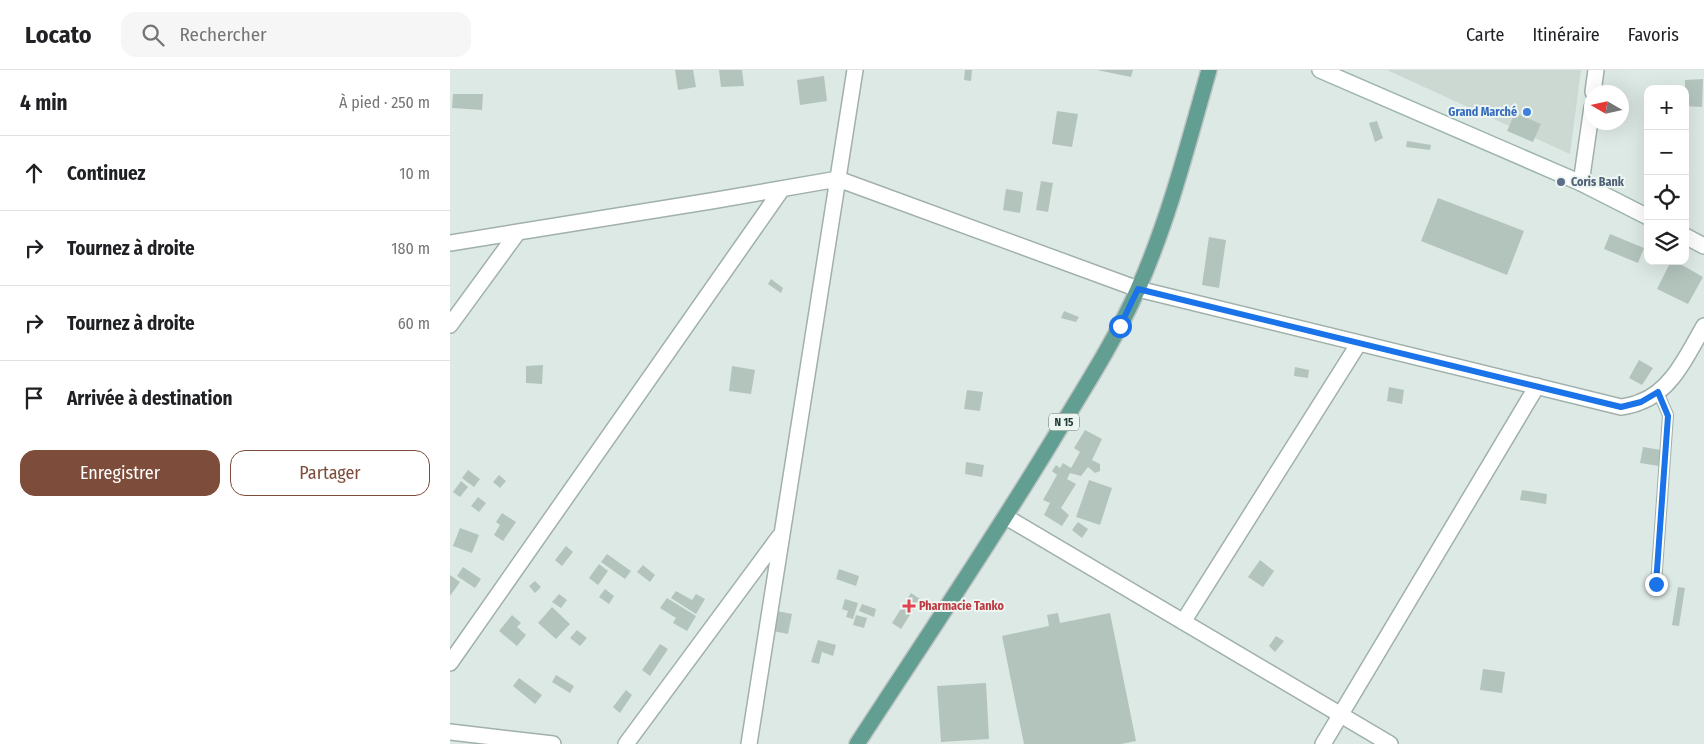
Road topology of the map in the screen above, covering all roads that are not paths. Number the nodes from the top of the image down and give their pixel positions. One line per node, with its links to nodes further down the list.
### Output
1 (855, 70): 7 (street)
2 (1209, 70): 15 (main road, N 15)
3 (1320, 70): 8 (street)
4 (1596, 70): 5 (street)
5 (1594, 85)
6 (1589, 130): 8 (street)
7 (838, 179): 9 (street); 15 (street); 22 (street)
8 (1581, 183): 10 (street)
9 (782, 189): 11 (street); 25 (street)
10 (1644, 215)
11 (518, 232): 13 (street); 16 (street)
12 (1689, 238): 14 (street)
13 (450, 243)
14 (1704, 246)
15 (1138, 289): 18 (street); 21 (main road, N 15)
16 (450, 325)
17 (1702, 332): 20 (street)
18 (1359, 343): 19 (street); 24 (street)
19 (1538, 386): 20 (street); 26 (street)
20 (1658, 392): 23 (lane)
21 (1006, 517): 24 (street); 31 (main road, N 15)
22 (782, 534): 29 (street); 30 (street)
23 (1656, 584)
24 (1183, 622): 26 (street)
25 (450, 663)
26 (1341, 715): 32 (street); 33 (street)
27 (450, 732): 28 (street)
28 (552, 744)
29 (626, 744)
30 (748, 744)
31 (857, 744)
32 (1323, 744)
33 (1390, 744)

